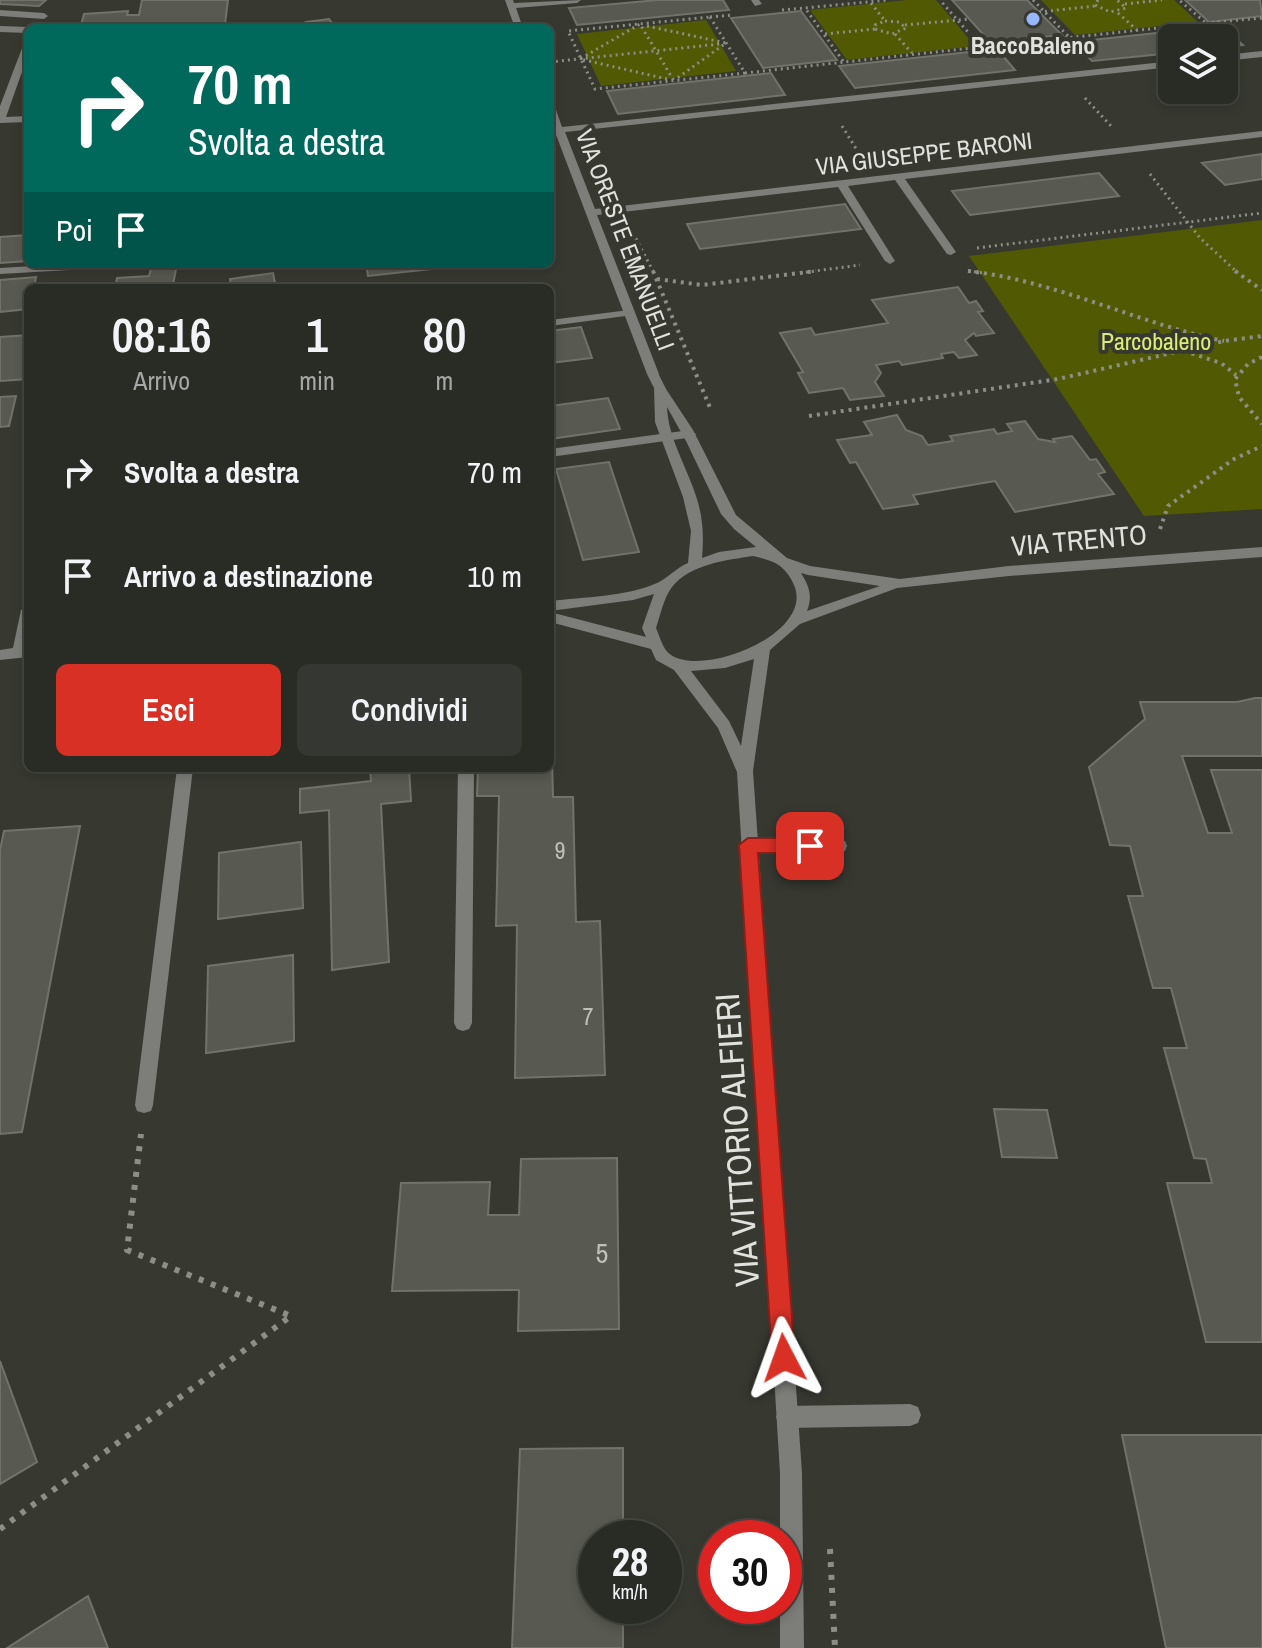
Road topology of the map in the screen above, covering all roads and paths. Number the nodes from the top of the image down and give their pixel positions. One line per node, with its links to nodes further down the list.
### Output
1 (577, 0): 10 (street)
2 (888, 0): 9 (path)
3 (940, 0): 18 (path)
4 (1033, 0): 13 (path)
5 (1098, 0): 12 (path)
6 (1117, 0): 11 (path)
7 (1162, 0): 11 (path)
8 (1179, 0): 20 (path)
9 (870, 2): 19 (path); 29 (path)
10 (510, 3): 22 (street)
11 (1125, 4): 14 (path)
12 (1095, 6): 13 (path); 14 (path)
13 (1042, 12): 31 (path)
14 (1117, 12): 28 (path)
15 (0, 13): 21 (street)
16 (1262, 18): 20 (path)
17 (969, 19): 18 (path)
18 (957, 20): 24 (path); 33 (path)
19 (885, 21): 24 (path); 26 (path)
20 (1206, 23): 28 (path)
21 (37, 24)
22 (518, 24)
23 (640, 24): 32 (path); 32 (path); 34 (path); 39 (path); 39 (path)
24 (904, 26): 30 (path)
25 (0, 29): 27 (street)
26 (875, 29): 29 (path); 30 (path)
27 (24, 30)
28 (1138, 31): 31 (path)
29 (824, 34): 40 (path)
30 (895, 34): 36 (path)
31 (1070, 38): 33 (path)
32 (726, 43): 34 (path); 43 (path); 45 (path)
33 (981, 47): 36 (path)
34 (656, 51): 39 (path); 45 (path)
35 (24, 54): 47 (street)
36 (913, 54): 40 (path)
37 (1262, 54): 38 (street)
38 (1238, 57)
39 (580, 59): 41 (path); 45 (path); 45 (path)
40 (844, 61): 43 (path)
41 (554, 62)
42 (1158, 65): 44 (street)
43 (745, 73): 45 (path)
44 (1065, 75): 49 (street); 51 (path)
45 (674, 81)
46 (554, 117): 49 (street, VIA ORESTE EMANUELLI)
47 (0, 119): 48 (street)
48 (24, 119)
49 (559, 130): 55 (street, VIA ORESTE EMANUELLI)
50 (1262, 134): 51 (street, VIA GIUSEPPE BARONI)
51 (1132, 150): 52 (street, VIA GIUSEPPE BARONI); 61 (path)
52 (898, 177): 53 (street, VIA GIUSEPPE BARONI); 56 (street)
53 (841, 183): 54 (street, VIA GIUSEPPE BARONI); 57 (street)
54 (620, 209): 55 (street, VIA GIUSEPPE BARONI); 70 (path)
55 (591, 213): 62 (street, VIA ORESTE EMANUELLI)
56 (951, 252)
57 (890, 261)
58 (52, 268): 59 (street)
59 (0, 271)
60 (960, 271): 65 (path)
61 (1262, 290)
62 (629, 313): 63 (street); 69 (street, VIA ORESTE EMANUELLI)
63 (554, 322)
64 (1262, 336): 65 (path)
65 (1224, 341): 66 (path)
66 (1181, 351): 68 (path); 71 (path)
67 (1262, 357): 68 (path)
68 (1236, 375): 72 (path)
69 (660, 389): 73 (street, VIA ORESTE EMANUELLI); 74 (street, VIA ORESTE EMANUELLI)
70 (713, 416)
71 (809, 416)
72 (1262, 424)
73 (690, 434): 74 (street); 79 (street, VIA ORESTE EMANUELLI)
74 (667, 437): 76 (street); 80 (street, VIA ORESTE EMANUELLI)
75 (1262, 446): 77 (path)
76 (554, 452)
77 (1160, 529)
78 (1262, 552): 81 (street, VIA TRENTO)
79 (781, 561): 80 (street); 81 (street); 85 (street)
80 (695, 566): 82 (street)
81 (900, 584): 85 (street)
82 (664, 586): 83 (street); 86 (street)
83 (554, 605)
84 (554, 618): 86 (street)
85 (795, 620): 87 (street)
86 (655, 645): 90 (street)
87 (763, 648): 90 (street); 91 (street)
88 (24, 652): 89 (street)
89 (0, 655)
90 (679, 666): 91 (street)
91 (745, 771): 94 (street, VIA VITTORIO ALFIERI)
92 (185, 772): 97 (street)
93 (466, 772): 96 (street)
94 (748, 845): 95 (street); 99 (street, VIA VITTORIO ALFIERI)
95 (839, 846)
96 (463, 1023)
97 (144, 1105): 100 (path)
98 (910, 1415): 99 (street)
99 (787, 1417): 102 (street, VIA VITTORIO ALFIERI)
100 (0, 1529)
101 (829, 1540): 103 (path)
102 (792, 1648)
103 (835, 1648)

